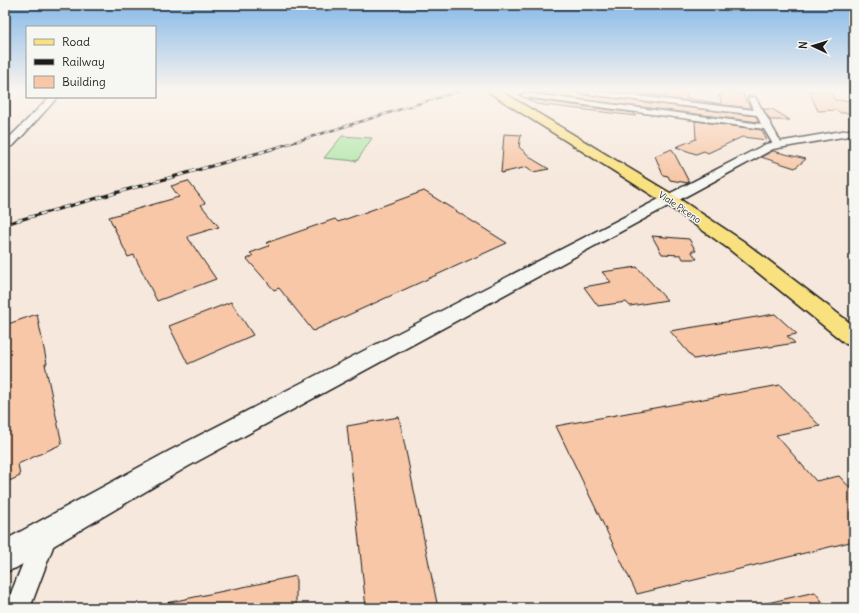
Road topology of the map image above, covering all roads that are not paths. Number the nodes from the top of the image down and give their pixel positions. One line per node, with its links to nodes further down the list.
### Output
1 (33, 120): 7 (street)
2 (540, 120): 8 (main road, Viale Piceno)
3 (678, 120): 6 (street)
4 (763, 120): 6 (street)
5 (854, 132): 6 (street)
6 (772, 136): 8 (street)
7 (5, 146)
8 (669, 199): 9 (main road, Viale Piceno); 10 (street)
9 (854, 338)
10 (46, 533): 11 (street); 12 (street)
11 (5, 557)
12 (17, 608)

